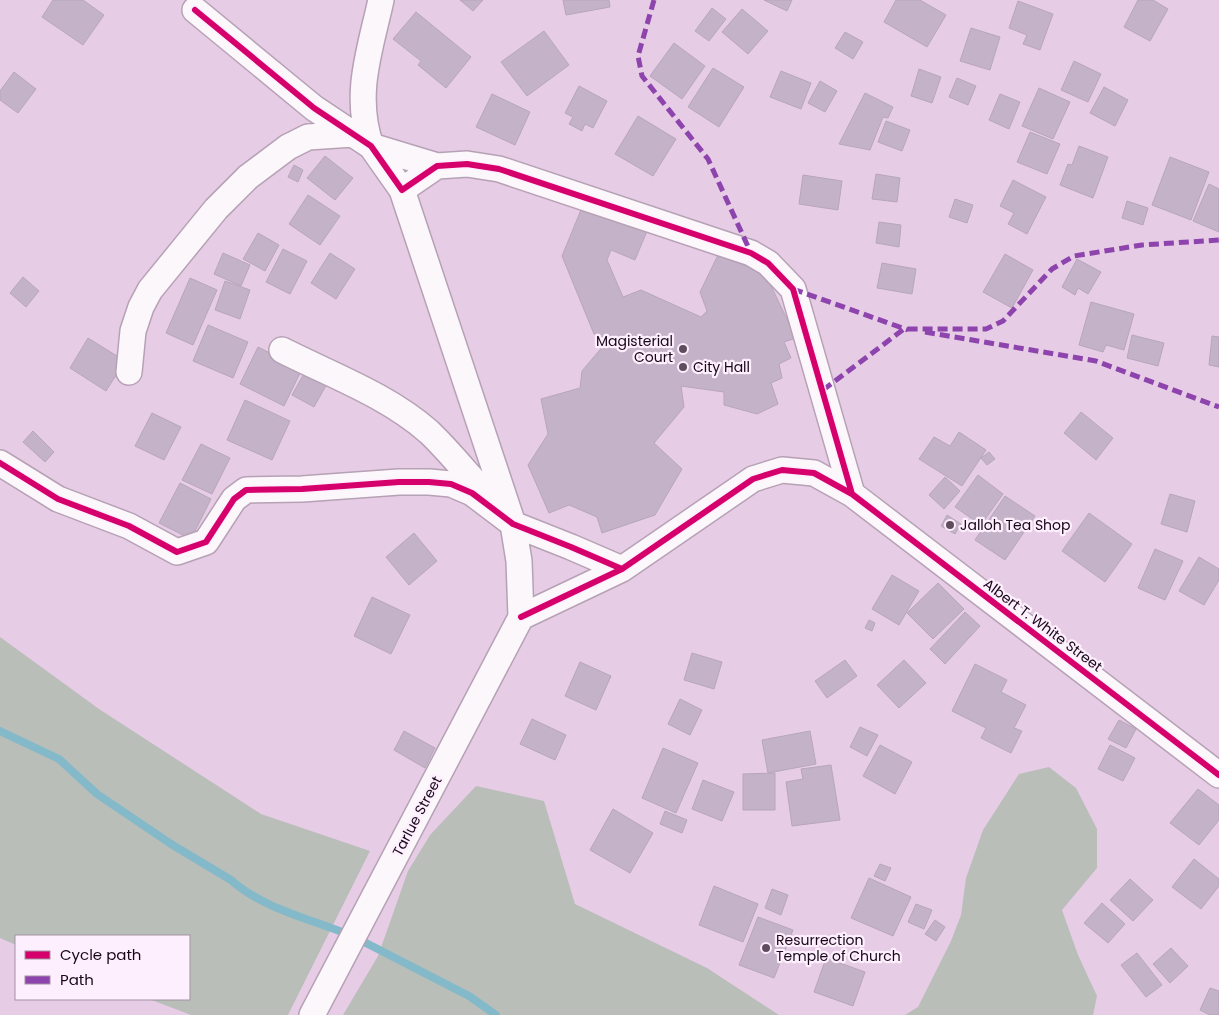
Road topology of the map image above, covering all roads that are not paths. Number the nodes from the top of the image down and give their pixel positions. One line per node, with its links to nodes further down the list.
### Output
1 (380, 0): 3 (street)
2 (195, 10): 3 (street)
3 (362, 140): 4 (street); 5 (street); 7 (street)
4 (437, 166): 5 (street); 9 (street)
5 (402, 190): 10 (street)
6 (282, 350): 10 (street)
7 (129, 372)
8 (0, 463): 10 (street)
9 (852, 494): 11 (street, Albert T. White Street); 13 (street, Albert T. White Street)
10 (513, 524): 11 (street); 12 (street)
11 (622, 569): 12 (street, Albert T. White Street)
12 (521, 617): 14 (street, Tarlue Street)
13 (1219, 775)
14 (312, 1015)

